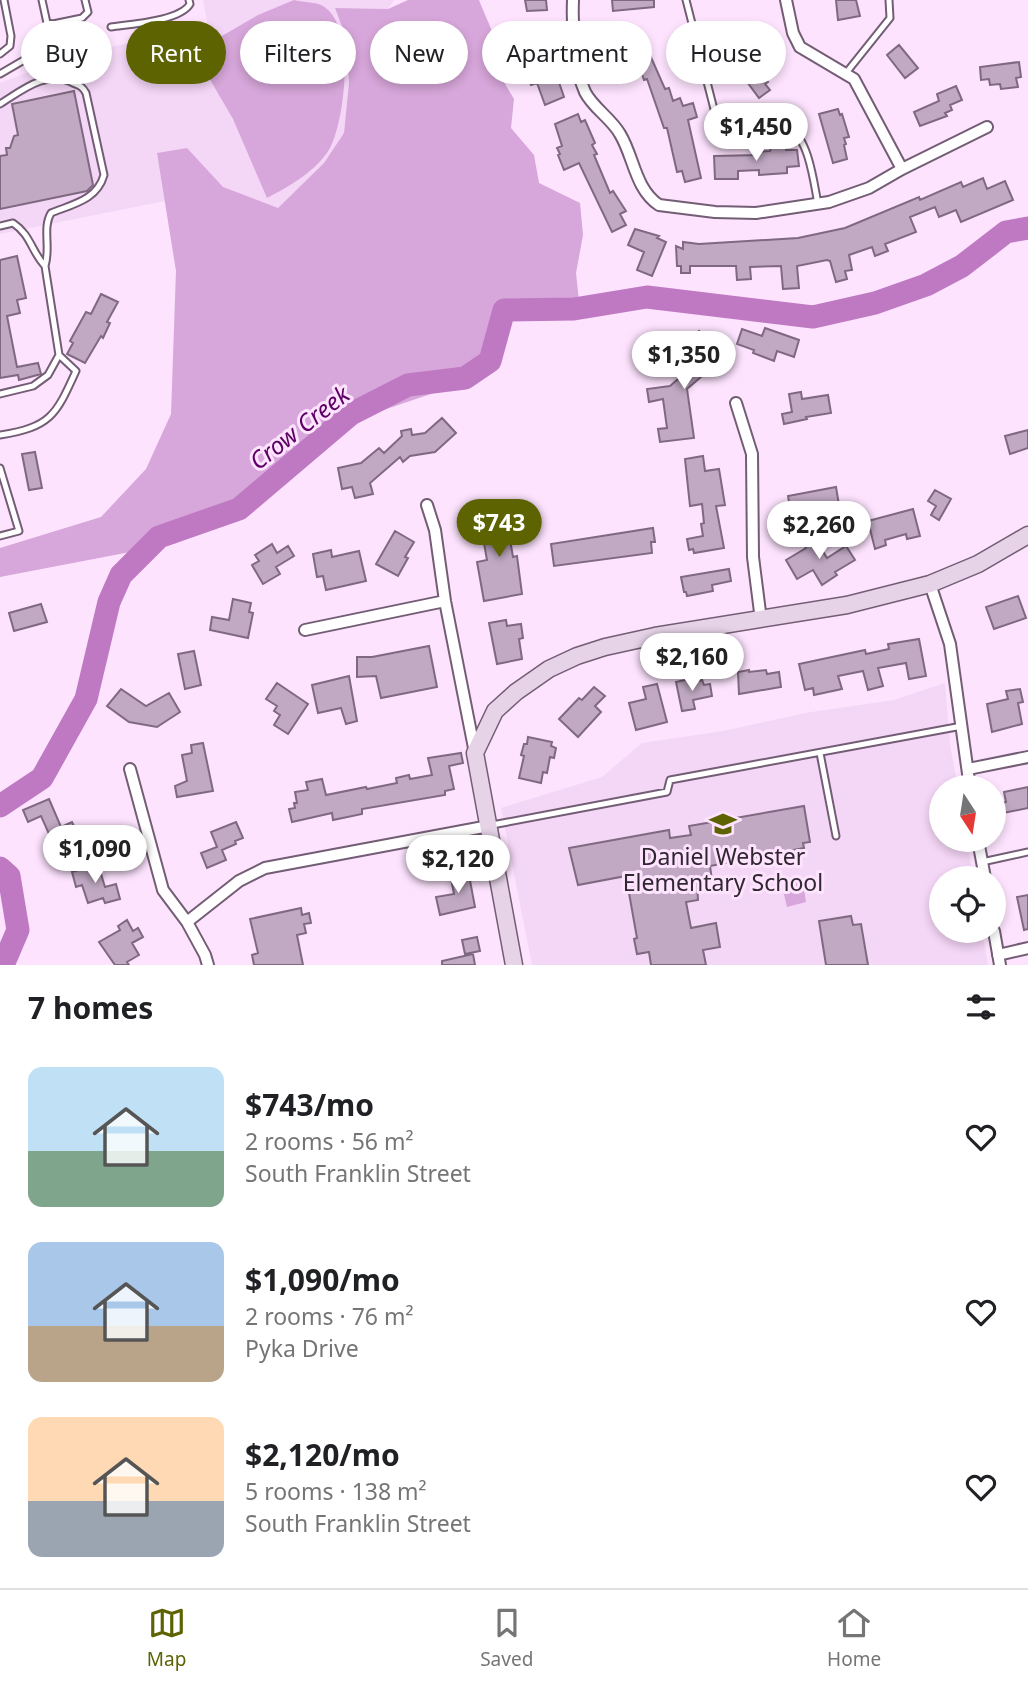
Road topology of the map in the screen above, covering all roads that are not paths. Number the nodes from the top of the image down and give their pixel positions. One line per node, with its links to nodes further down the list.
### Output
1 (4, 0): 12 (lane)
2 (41, 0): 9 (lane)
3 (85, 0): 10 (lane)
4 (189, 0): 11 (lane)
5 (573, 0): 19 (street)
6 (687, 0): 19 (lane)
7 (786, 0): 14 (street)
8 (889, 0): 14 (lane)
9 (46, 21)
10 (70, 21)
11 (112, 27)
12 (0, 54)
13 (21, 62): 15 (lane)
14 (846, 73): 18 (street)
15 (0, 74)
16 (0, 104): 21 (lane)
17 (987, 127): 18 (street)
18 (902, 169): 19 (street)
19 (818, 204)
20 (0, 226): 21 (lane)
21 (45, 265): 22 (lane)
22 (59, 355): 23 (lane); 25 (lane)
23 (0, 394)
24 (736, 403): 32 (street)
25 (0, 435)
26 (0, 468): 29 (lane)
27 (427, 505): 31 (street)
28 (1028, 535): 30 (street)
29 (0, 536)
30 (930, 584): 32 (street); 34 (street)
31 (445, 601): 33 (street); 35 (street)
32 (761, 620): 35 (street)
33 (305, 630)
34 (962, 726): 36 (lane); 39 (street)
35 (475, 753): 41 (street)
36 (820, 753): 41 (lane); 42 (lane)
37 (1028, 757): 39 (street)
38 (130, 769): 47 (street)
39 (968, 769): 40 (street)
40 (969, 775)
41 (489, 825): 47 (street); 51 (street)
42 (836, 836)
43 (980, 852): 45 (street)
44 (1028, 852): 45 (lane)
45 (982, 862): 46 (street)
46 (983, 866)
47 (187, 922): 50 (street)
48 (1028, 948): 49 (street)
49 (999, 960)
50 (208, 965)
51 (514, 965)

